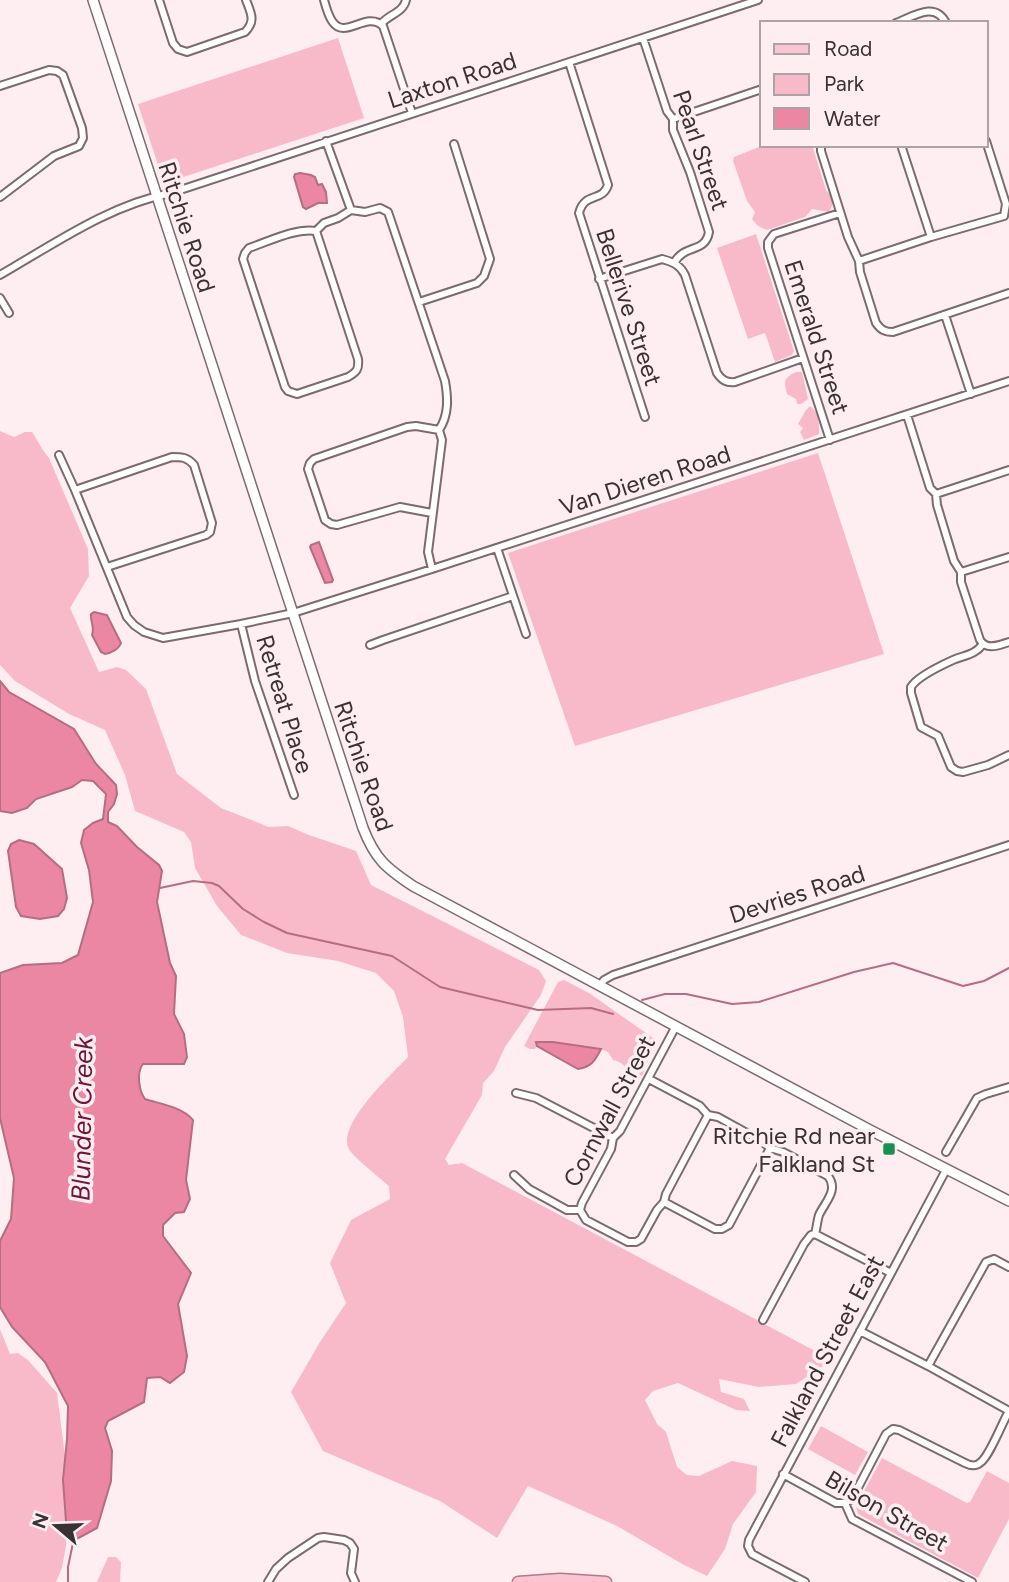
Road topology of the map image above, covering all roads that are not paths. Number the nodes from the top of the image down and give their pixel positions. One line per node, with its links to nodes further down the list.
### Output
1 (93, 0): 21 (street, Ritchie Road)
2 (159, 0): 3 (street)
3 (246, 0)
4 (324, 0): 9 (street)
5 (406, 0): 9 (street)
6 (758, 0): 10 (street, Laxton Road)
7 (901, 21): 8 (street)
8 (945, 21)
9 (381, 24): 14 (street)
10 (643, 38): 11 (street, Laxton Road); 15 (street, Pearl Street)
11 (569, 62): 14 (street, Laxton Road); 31 (street, Bellerive Street)
12 (0, 86): 22 (street)
13 (760, 90): 15 (street)
14 (412, 113): 16 (street, Laxton Road)
15 (673, 119): 29 (street, Pearl Street)
16 (326, 141): 21 (street, Laxton Road); 23 (street)
17 (454, 144): 34 (street)
18 (821, 147): 24 (street)
19 (902, 147): 27 (street)
20 (988, 147): 25 (street)
21 (157, 195): 30 (street, Laxton Road); 55 (street, Ritchie Road)
22 (0, 197)
23 (351, 210): 26 (street); 34 (street)
24 (840, 212): 28 (street); 37 (street, Emerald Street)
25 (1007, 218): 27 (street)
26 (316, 232): 26 (street)
27 (931, 237): 28 (street)
28 (859, 261): 36 (street)
29 (674, 264): 31 (street); 37 (street)
30 (0, 275)
31 (599, 279): 41 (street, Bellerive Street)
32 (1009, 293): 36 (street)
33 (0, 298): 35 (street)
34 (419, 302): 42 (street)
35 (9, 313)
36 (945, 315): 39 (street)
37 (803, 358): 43 (street, Emerald Street)
38 (1009, 381): 39 (street, Van Dieren Road)
39 (971, 394): 40 (street, Van Dieren Road)
40 (907, 415): 43 (street, Van Dieren Road); 47 (street)
41 (645, 417)
42 (439, 430): 48 (street); 48 (street)
43 (830, 440): 49 (street, Van Dieren Road)
44 (59, 456): 46 (street, Van Dieren Road)
45 (1009, 470): 47 (street)
46 (75, 490): 51 (street, Van Dieren Road); 51 (street)
47 (936, 494): 53 (street)
48 (432, 513): 52 (street)
49 (497, 548): 52 (street, Van Dieren Road); 54 (street)
50 (1009, 557): 53 (street)
51 (107, 567): 56 (street, Van Dieren Road)
52 (432, 569): 55 (street, Van Dieren Road)
53 (961, 572): 59 (street)
54 (513, 596): 57 (street); 60 (street)
55 (293, 613): 56 (street, Van Dieren Road); 64 (street, Ritchie Road)
56 (241, 624): 62 (street, Retreat Place)
57 (526, 634)
58 (1009, 642): 59 (street)
59 (982, 644): 61 (street)
60 (370, 645)
61 (1009, 755)
62 (294, 795)
63 (1009, 845): 64 (street, Devries Road)
64 (600, 986): 65 (street, Ritchie Road)
65 (676, 1026): 66 (street, Cornwall Street); 73 (street, Ritchie Road)
66 (649, 1079): 69 (street); 70 (street, Cornwall Street)
67 (1009, 1087): 72 (street)
68 (516, 1093): 70 (street)
69 (708, 1115): 71 (street); 76 (street, Cornwall Street)
70 (614, 1138): 77 (street, Cornwall Street)
71 (770, 1148): 76 (street); 78 (street)
72 (946, 1153)
73 (946, 1170): 75 (street, Ritchie Road); 80 (street, Falkland Street East)
74 (514, 1175): 77 (street)
75 (1009, 1201)
76 (664, 1202): 77 (street, Cornwall Street)
77 (580, 1210)
78 (815, 1234): 80 (street); 81 (street)
79 (1009, 1267): 83 (street)
80 (891, 1273): 82 (street, Falkland Street East)
81 (764, 1320)
82 (860, 1331): 83 (street); 85 (street, Falkland Street East)
83 (928, 1366): 84 (street)
84 (1009, 1411): 86 (street)
85 (783, 1474): 86 (street, Bilson Street); 91 (street, Falkland Street East)
86 (845, 1503): 92 (street, Bilson Street)
87 (268, 1582): 88 (street)
88 (355, 1582)
89 (518, 1582): 90 (main road)
90 (606, 1582)
91 (805, 1582)
92 (972, 1582)

